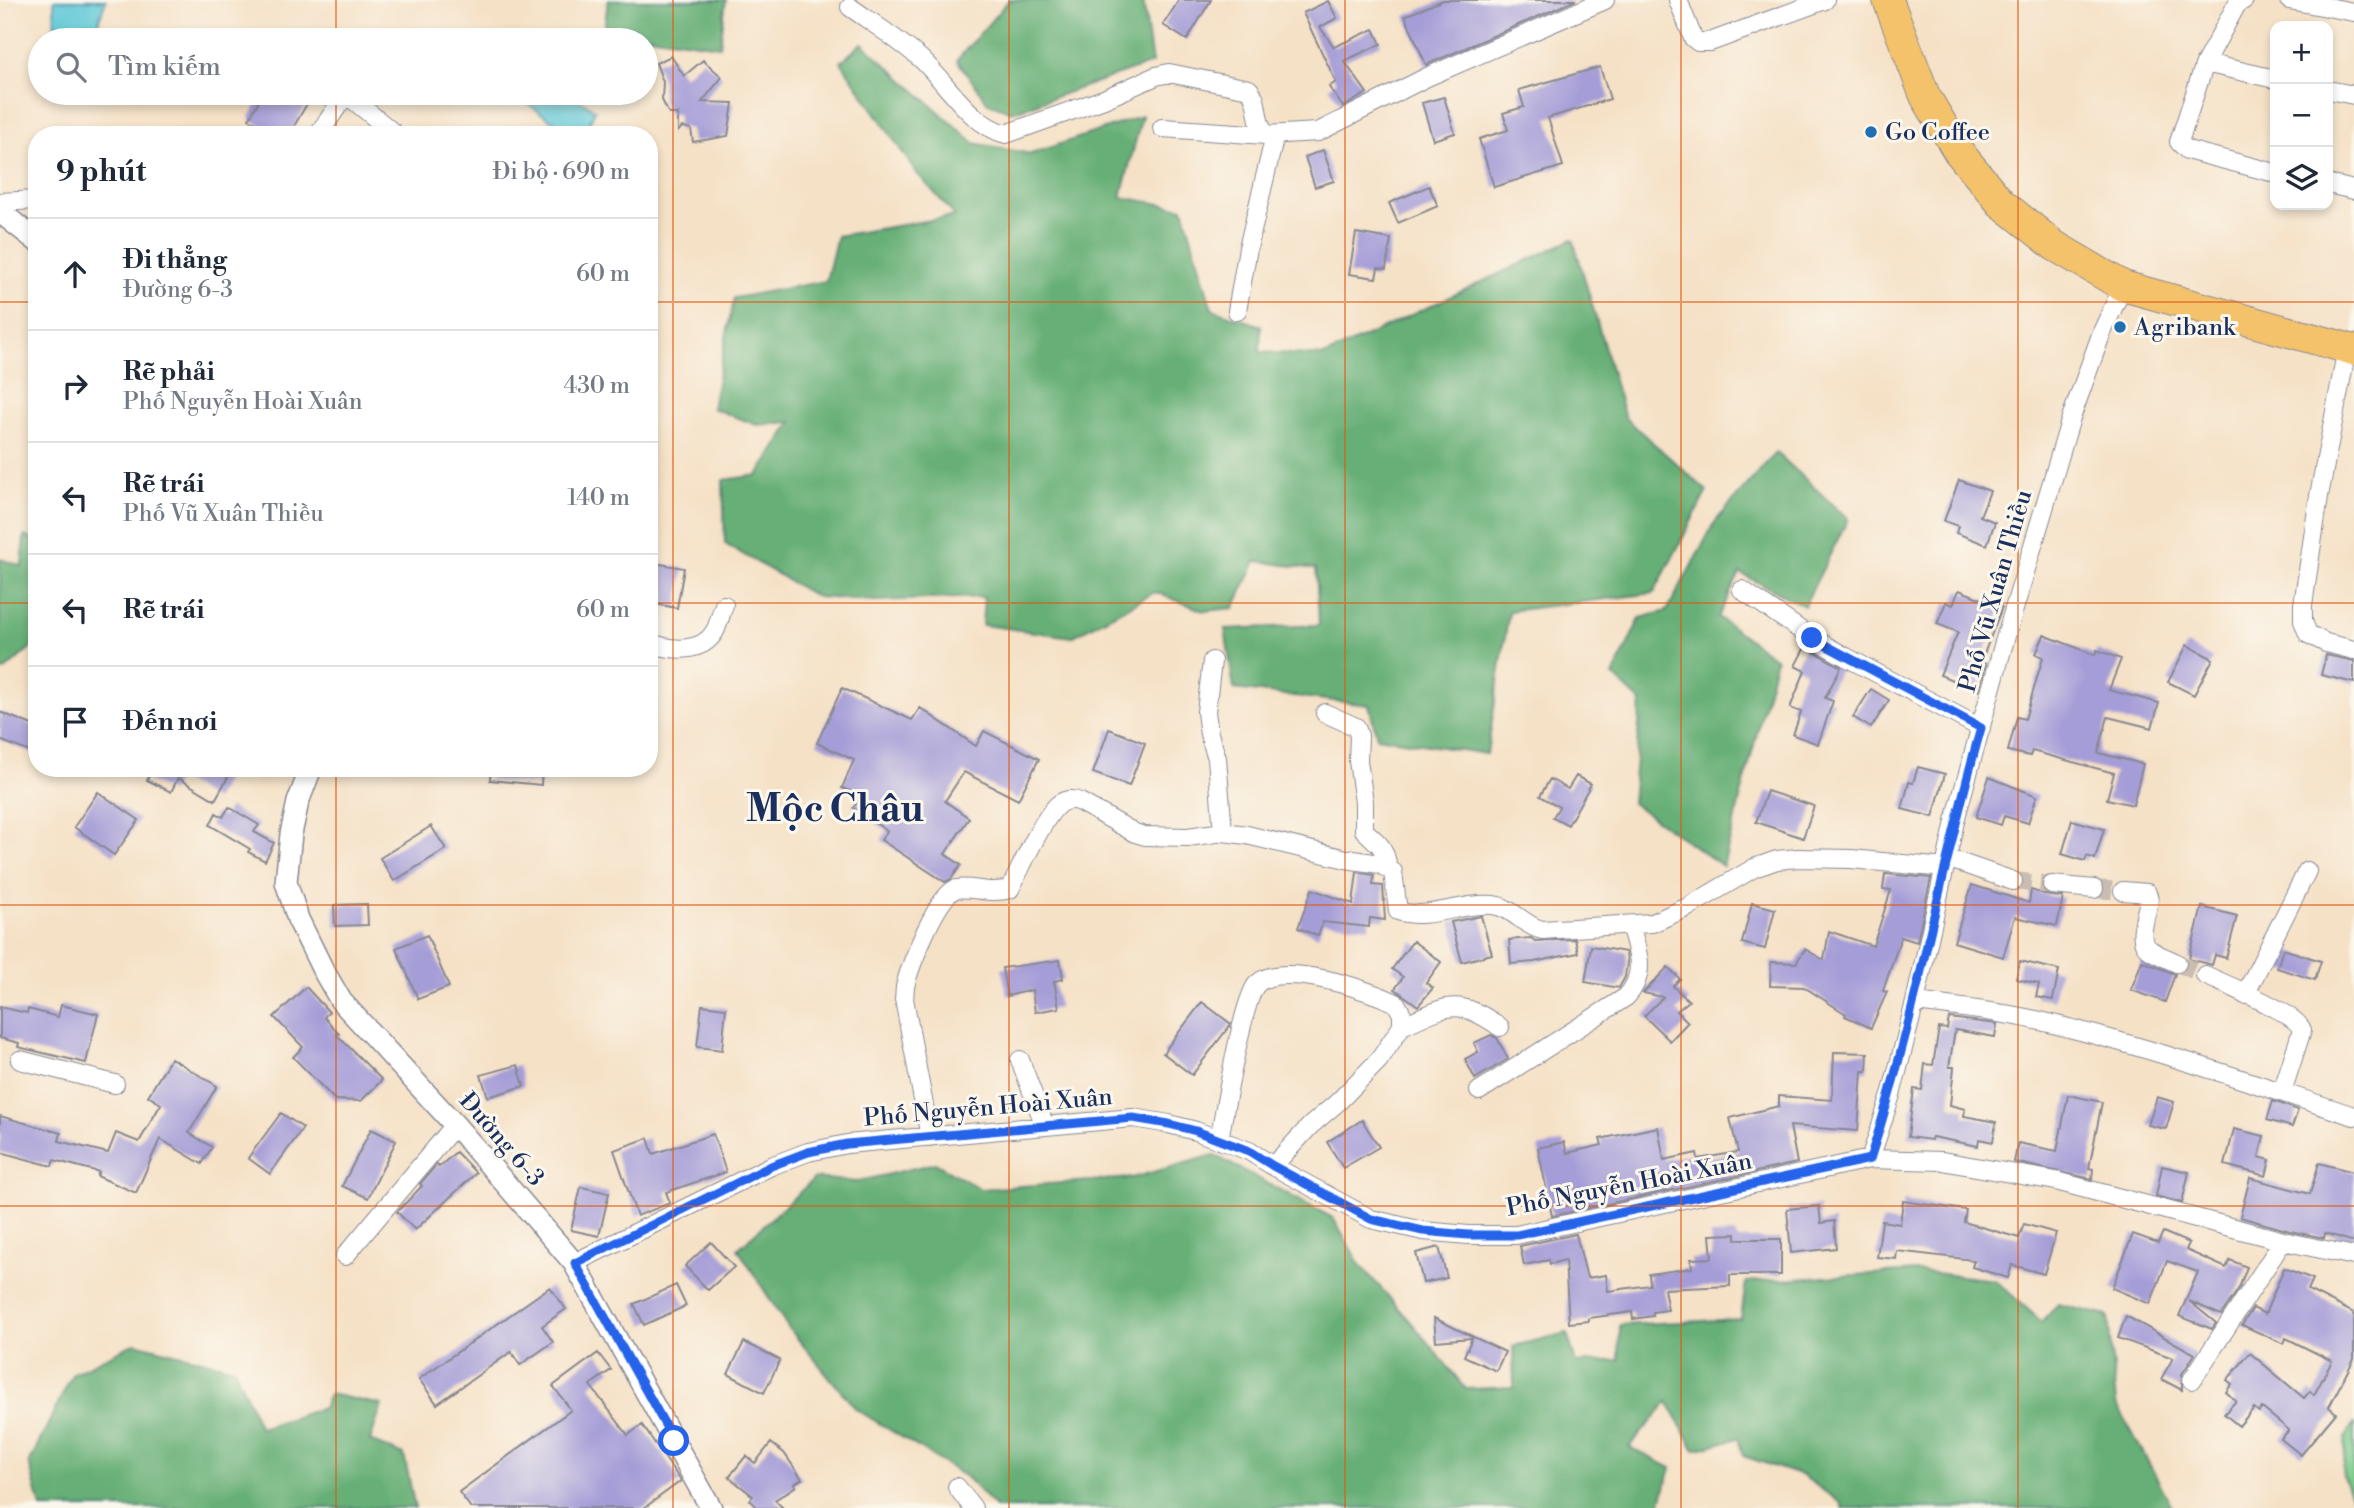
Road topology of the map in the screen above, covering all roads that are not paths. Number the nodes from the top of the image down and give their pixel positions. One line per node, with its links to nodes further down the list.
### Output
1 (1605, 0): 18 (street)
2 (1678, 0): 3 (street)
3 (1825, 0)
4 (1888, 0): 26 (highway)
5 (2244, 0): 9 (street)
6 (2289, 0): 8 (street)
7 (850, 7): 18 (street)
8 (2354, 12)
9 (2205, 63): 10 (street); 19 (street)
10 (2270, 78)
11 (2333, 91): 12 (street)
12 (2354, 95)
13 (338, 105): 15 (street)
14 (359, 105): 16 (street)
15 (324, 126)
16 (385, 126)
17 (1162, 128): 18 (street)
18 (1266, 135): 27 (street)
19 (2270, 172)
20 (2333, 185): 21 (street)
21 (2354, 190)
22 (28, 200): 23 (street)
23 (0, 202)
24 (0, 212): 25 (street)
25 (28, 234)
26 (2123, 286): 28 (highway); 35 (street, Phố Vũ Xuân Thiều)
27 (1237, 311)
28 (2351, 349): 32 (street)
29 (1742, 590): 35 (street)
30 (724, 604): 31 (street)
31 (658, 645)
32 (2354, 650)
33 (1212, 661): 37 (street)
34 (1325, 713): 39 (street)
35 (1981, 728): 38 (street, Phố Vũ Xuân Thiều)
36 (308, 777): 58 (street, Đường 6-3)
37 (1223, 832): 39 (street); 60 (street)
38 (1946, 863): 41 (street); 45 (street); 49 (street, Phố Vũ Xuân Thiều)
39 (1388, 867): 45 (street)
40 (2307, 871): 48 (street)
41 (2012, 881)
42 (2052, 885): 43 (street)
43 (2094, 889)
44 (2123, 891): 46 (street)
45 (1629, 925): 55 (street)
46 (2177, 963)
47 (2204, 975): 48 (street)
48 (2245, 995): 56 (street)
49 (1914, 1002): 56 (street); 62 (street, Phố Vũ Xuân Thiều)
50 (1402, 1026): 51 (street); 61 (street); 63 (street)
51 (1500, 1027)
52 (20, 1060): 54 (street)
53 (1020, 1060): 59 (street)
54 (116, 1084)
55 (1479, 1091)
56 (2282, 1092): 57 (street)
57 (2354, 1116)
58 (455, 1125): 65 (street); 67 (street, Đường 6-3)
59 (1045, 1126): 60 (street, Phố Nguyễn Hoài Xuân); 61 (street, Phố Nguyễn Hoài Xuân)
60 (930, 1137): 67 (street, Phố Nguyễn Hoài Xuân)
61 (1219, 1140): 63 (street, Phố Nguyễn Hoài Xuân)
62 (1870, 1159): 63 (street, Phố Nguyễn Hoài Xuân); 64 (street, Phố Nguyễn Hoài Xuân)
63 (1273, 1166)
64 (2283, 1241): 66 (street, Phố Nguyễn Hoài Xuân); 68 (street)
65 (345, 1256)
66 (2354, 1256)
67 (575, 1263): 70 (street, Đường 6-3)
68 (2192, 1380)
69 (957, 1487): 71 (street)
70 (711, 1508)
71 (973, 1508)

